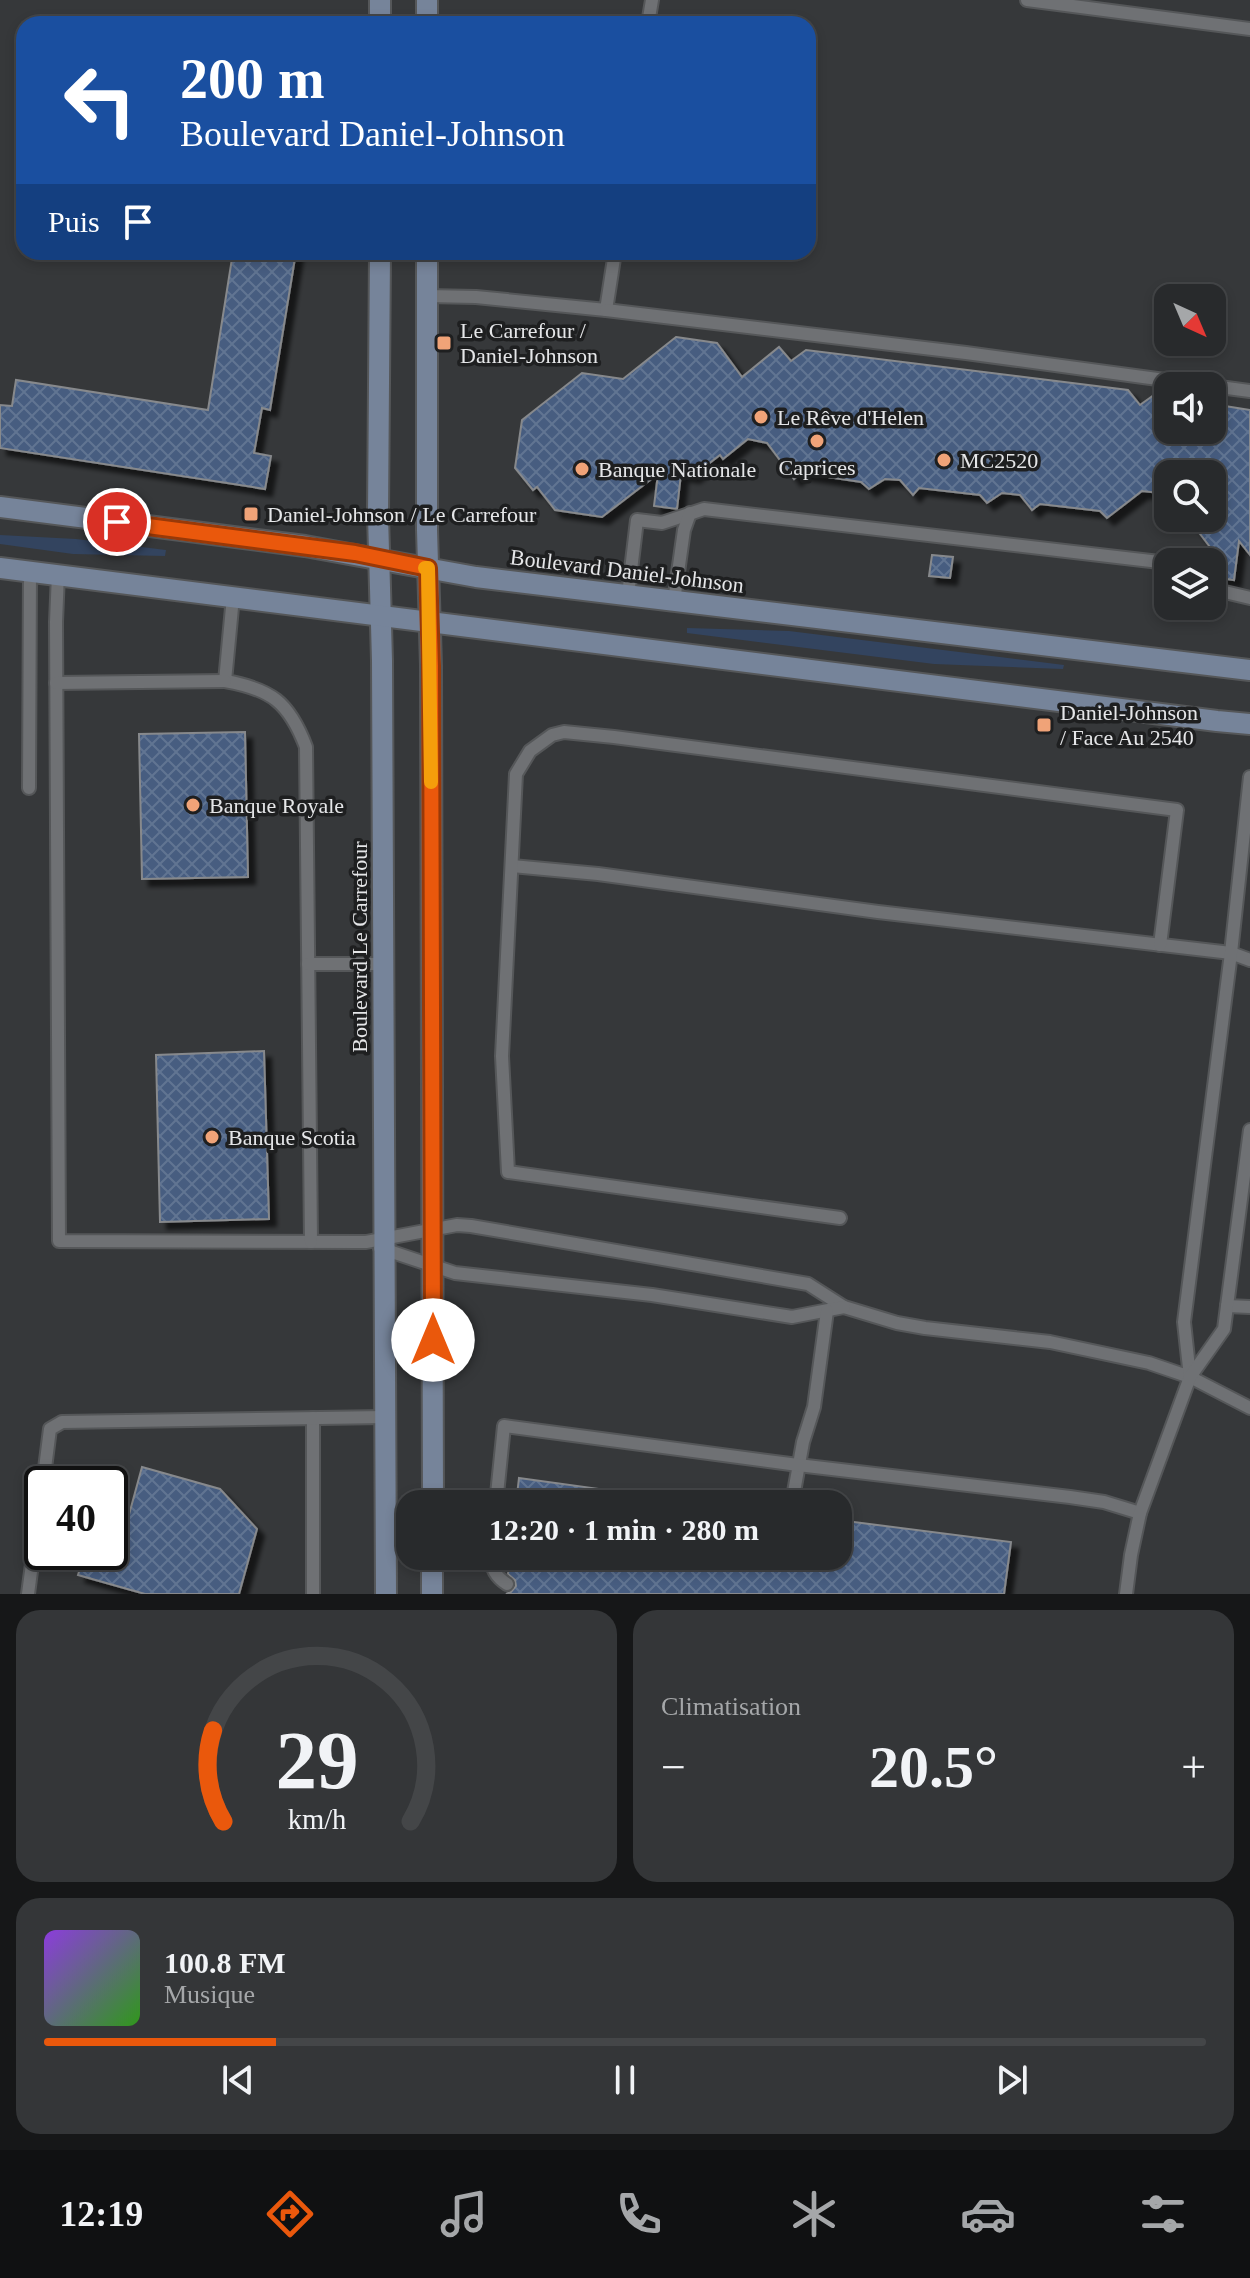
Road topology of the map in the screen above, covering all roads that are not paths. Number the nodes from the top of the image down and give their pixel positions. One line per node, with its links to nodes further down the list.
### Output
1 (1027, 0): 2 (lane)
2 (1250, 29)
3 (380, 260): 13 (street, Boulevard Le Carrefour)
4 (427, 260): 6 (street)
5 (614, 260): 7 (lane)
6 (427, 296): 7 (lane); 16 (street)
7 (606, 310): 8 (lane)
8 (1154, 378)
9 (1226, 388): 10 (lane)
10 (1250, 391)
11 (0, 507): 13 (street, Boulevard Daniel-Johnson)
12 (690, 513): 14 (lane); 20 (lane); 23 (lane)
13 (379, 558): 16 (street, Boulevard Daniel-Johnson); 24 (street, Boulevard Le Carrefour)
14 (1154, 561)
15 (0, 568): 17 (street)
16 (428, 568): 20 (street, Boulevard Daniel-Johnson); 25 (street)
17 (30, 571): 18 (street); 31 (lane)
18 (58, 574): 21 (street); 28 (lane)
19 (1226, 592): 22 (lane)
20 (628, 595): 23 (street, Boulevard Daniel-Johnson)
21 (233, 597): 24 (street); 27 (lane)
22 (1250, 598)
23 (674, 601): 26 (street, Boulevard Daniel-Johnson)
24 (381, 617): 25 (street); 37 (street, Boulevard Le Carrefour)
25 (430, 623): 29 (street); 40 (street)
26 (1250, 670)
27 (225, 681): 28 (lane); 36 (lane)
28 (56, 683): 41 (lane)
29 (1250, 724)
30 (1250, 777): 34 (lane)
31 (29, 788)
32 (512, 866): 33 (lane); 33 (lane); 39 (lane)
33 (1160, 945): 34 (lane)
34 (1231, 953): 35 (lane); 48 (lane)
35 (1250, 960)
36 (308, 964): 37 (lane); 41 (lane)
37 (382, 964): 42 (street, Boulevard Le Carrefour)
38 (1250, 1130): 44 (lane)
39 (840, 1218)
40 (433, 1230): 42 (lane); 43 (street); 45 (lane)
41 (311, 1242): 42 (lane)
42 (379, 1244): 43 (lane); 50 (street, Boulevard Le Carrefour)
43 (433, 1265): 47 (lane); 54 (street)
44 (1227, 1306): 46 (lane); 48 (lane)
45 (844, 1307): 47 (lane); 48 (lane)
46 (1250, 1307)
47 (827, 1311): 52 (lane)
48 (1190, 1377): 49 (lane); 57 (lane)
49 (1250, 1408)
50 (385, 1417): 51 (lane); 64 (street, Boulevard Le Carrefour)
51 (313, 1418): 53 (lane); 63 (lane)
52 (798, 1465): 55 (lane); 56 (lane); 57 (lane)
53 (45, 1466)
54 (433, 1490)
55 (497, 1490)
56 (794, 1490)
57 (1140, 1513): 66 (lane)
58 (31, 1570): 62 (lane)
59 (432, 1570): 65 (street)
60 (493, 1570): 61 (lane)
61 (507, 1584)
62 (28, 1594)
63 (313, 1594)
64 (386, 1594)
65 (432, 1594)
66 (1126, 1594)

